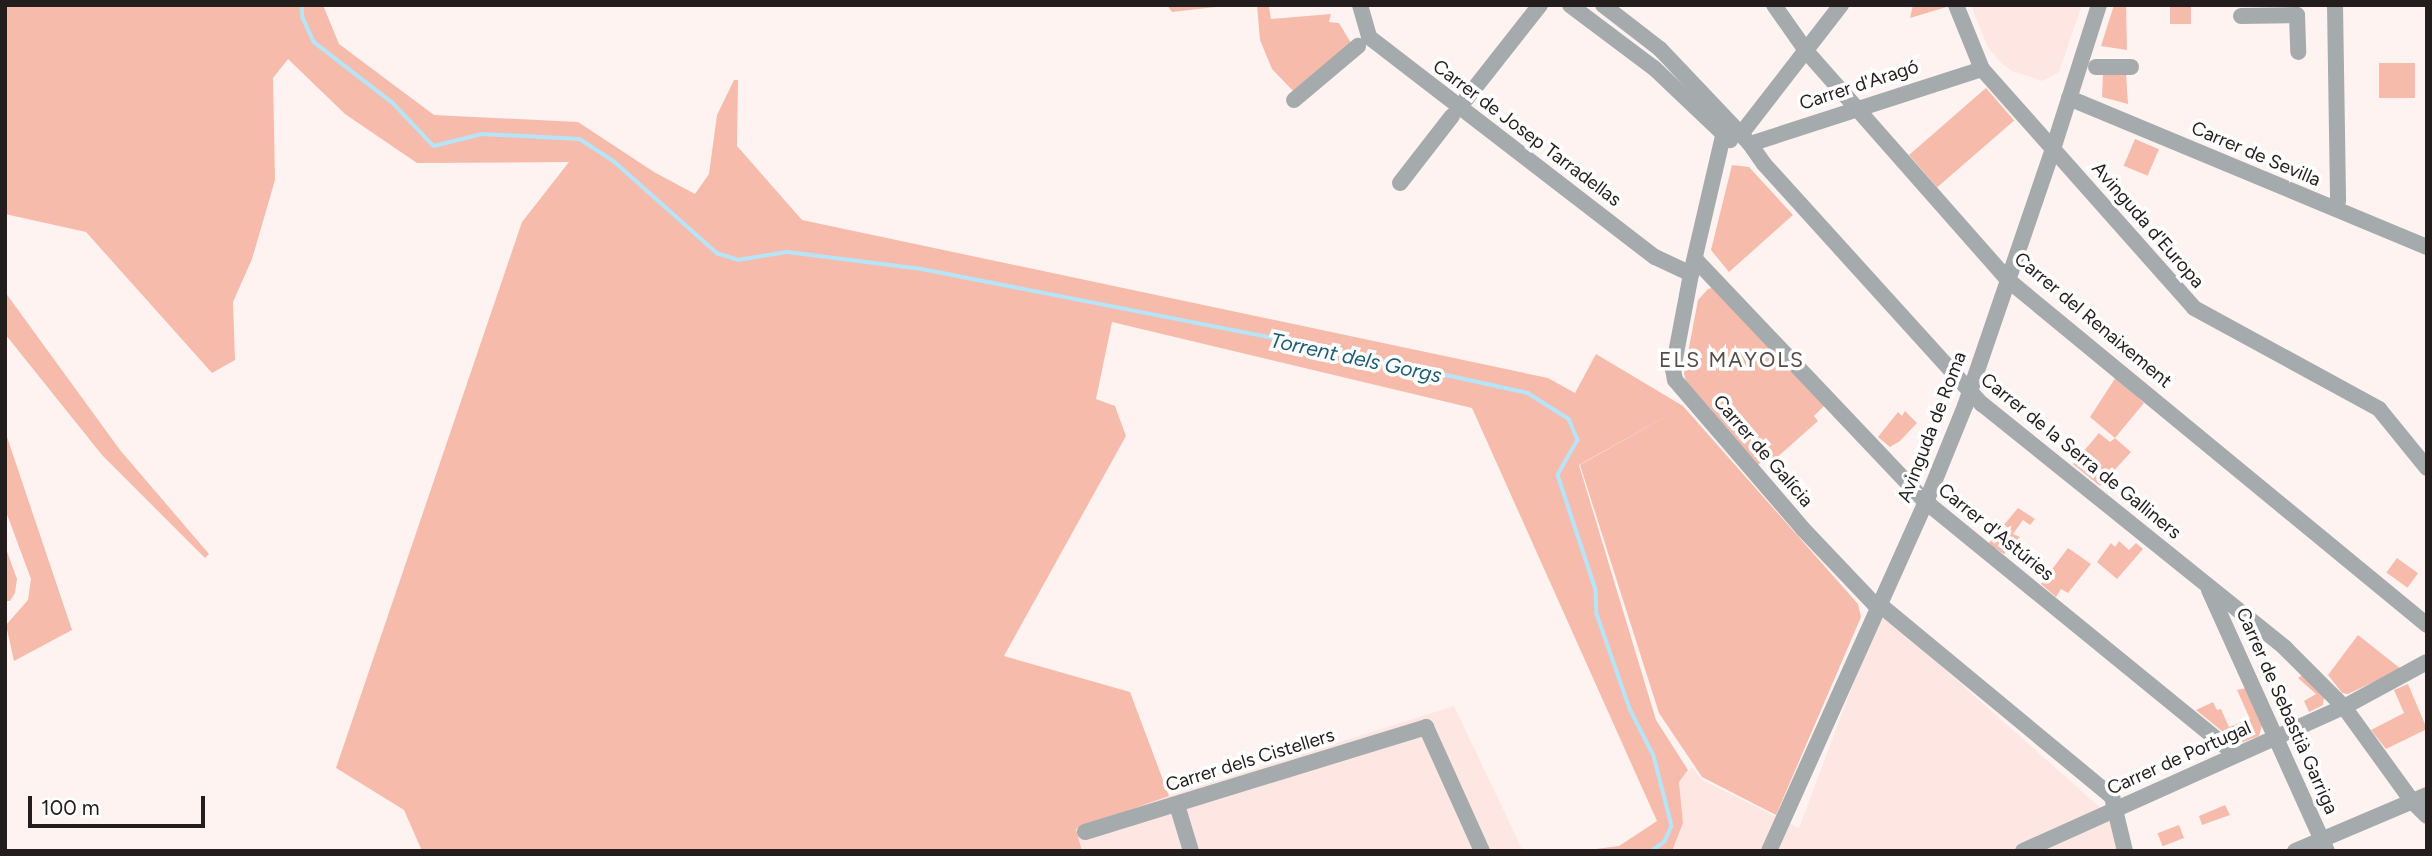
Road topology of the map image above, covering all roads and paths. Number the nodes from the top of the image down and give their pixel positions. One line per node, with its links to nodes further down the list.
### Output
1 (1360, 5): 30 (street, Carrer de Josep Tarradellas)
2 (1540, 5): 18 (street)
3 (1570, 5): 17 (street, Carrer de la Serra de Galliners)
4 (1604, 5): 17 (street, Carrer de la Serra de Galliners)
5 (1774, 5): 12 (street, Carrer del Renaixement)
6 (1841, 5): 12 (street)
7 (1956, 5): 16 (street, Avinguda d'Europa)
8 (2099, 5): 19 (street, Avinguda de Roma)
9 (2335, 5): 28 (street)
10 (2241, 16): 13 (street)
11 (1358, 46): 20 (street)
12 (1807, 52): 21 (street, Carrer del Renaixement); 24 (street)
13 (2298, 52)
14 (2096, 67): 15 (street)
15 (2131, 68)
16 (1982, 69): 21 (street, Carrer d'Aragó); 25 (street, Avinguda d'Europa)
17 (1688, 91): 23 (street, Carrer de la Serra de Galliners); 24 (street, Carrer de la Serra de Galliners)
18 (1466, 99)
19 (2069, 99): 25 (street, Avinguda de Roma); 29 (street, Carrer de Sevilla)
20 (1294, 100)
21 (1856, 109): 24 (street, Carrer d'Aragó); 31 (street, Carrer del Renaixement)
22 (1452, 116): 27 (street)
23 (1723, 136): 24 (street, Carrer d'Aragó); 26 (street, Carrer de la Serra de Galliners); 30 (street, Carrer de Galícia)
24 (1745, 139): 26 (street, Carrer de la Serra de Galliners)
25 (2053, 149): 31 (street, Avinguda de Roma); 33 (street, Avinguda d'Europa)
26 (1764, 164): 32 (street, Carrer de la Serra de Galliners)
27 (1399, 183)
28 (2337, 201)
29 (2427, 247)
30 (1693, 267): 34 (street, Carrer d'Astúries); 36 (street, Carrer de Galícia)
31 (2008, 280): 32 (street, Avinguda de Roma); 39 (street, Carrer del Renaixement)
32 (1969, 393): 34 (street, Avinguda de Roma); 35 (street, Carrer de la Serra de Galliners)
33 (2427, 468)
34 (1926, 502): 36 (street, Avinguda de Roma); 43 (street, Carrer d'Astúries)
35 (2208, 588): 37 (street, Carrer de la Serra de Galliners); 38 (street, Carrer de Sebastià Garriga)
36 (1878, 606): 46 (street, Carrer de Galícia); 52 (street, Avinguda de Roma)
37 (2241, 613): 38 (street); 41 (street, Carrer de la Serra de Galliners)
38 (2225, 625): 42 (street, Carrer de Sebastià Garriga)
39 (2427, 625)
40 (2427, 662): 41 (street, Carrer de Portugal)
41 (2344, 707): 42 (street, Carrer de Portugal); 44 (street, Carrer de la Serra de Galliners)
42 (2276, 738): 43 (street, Carrer de Portugal); 49 (street, Carrer de Sebastià Garriga)
43 (2235, 754): 46 (street, Carrer de Portugal)
44 (2419, 798): 47 (street, Carrer de la Serra de Galliners); 49 (street)
45 (1177, 805): 48 (street, Carrer dels Cistellers); 50 (street); 51 (street, Carrer dels Cistellers)
46 (2115, 810): 53 (street, Carrer de Portugal); 54 (street)
47 (2427, 816)
48 (1085, 832)
49 (2325, 846): 55 (street)
50 (1191, 851)
51 (1482, 851)
52 (1769, 851)
53 (2023, 851)
54 (2124, 851)
55 (2295, 851)

